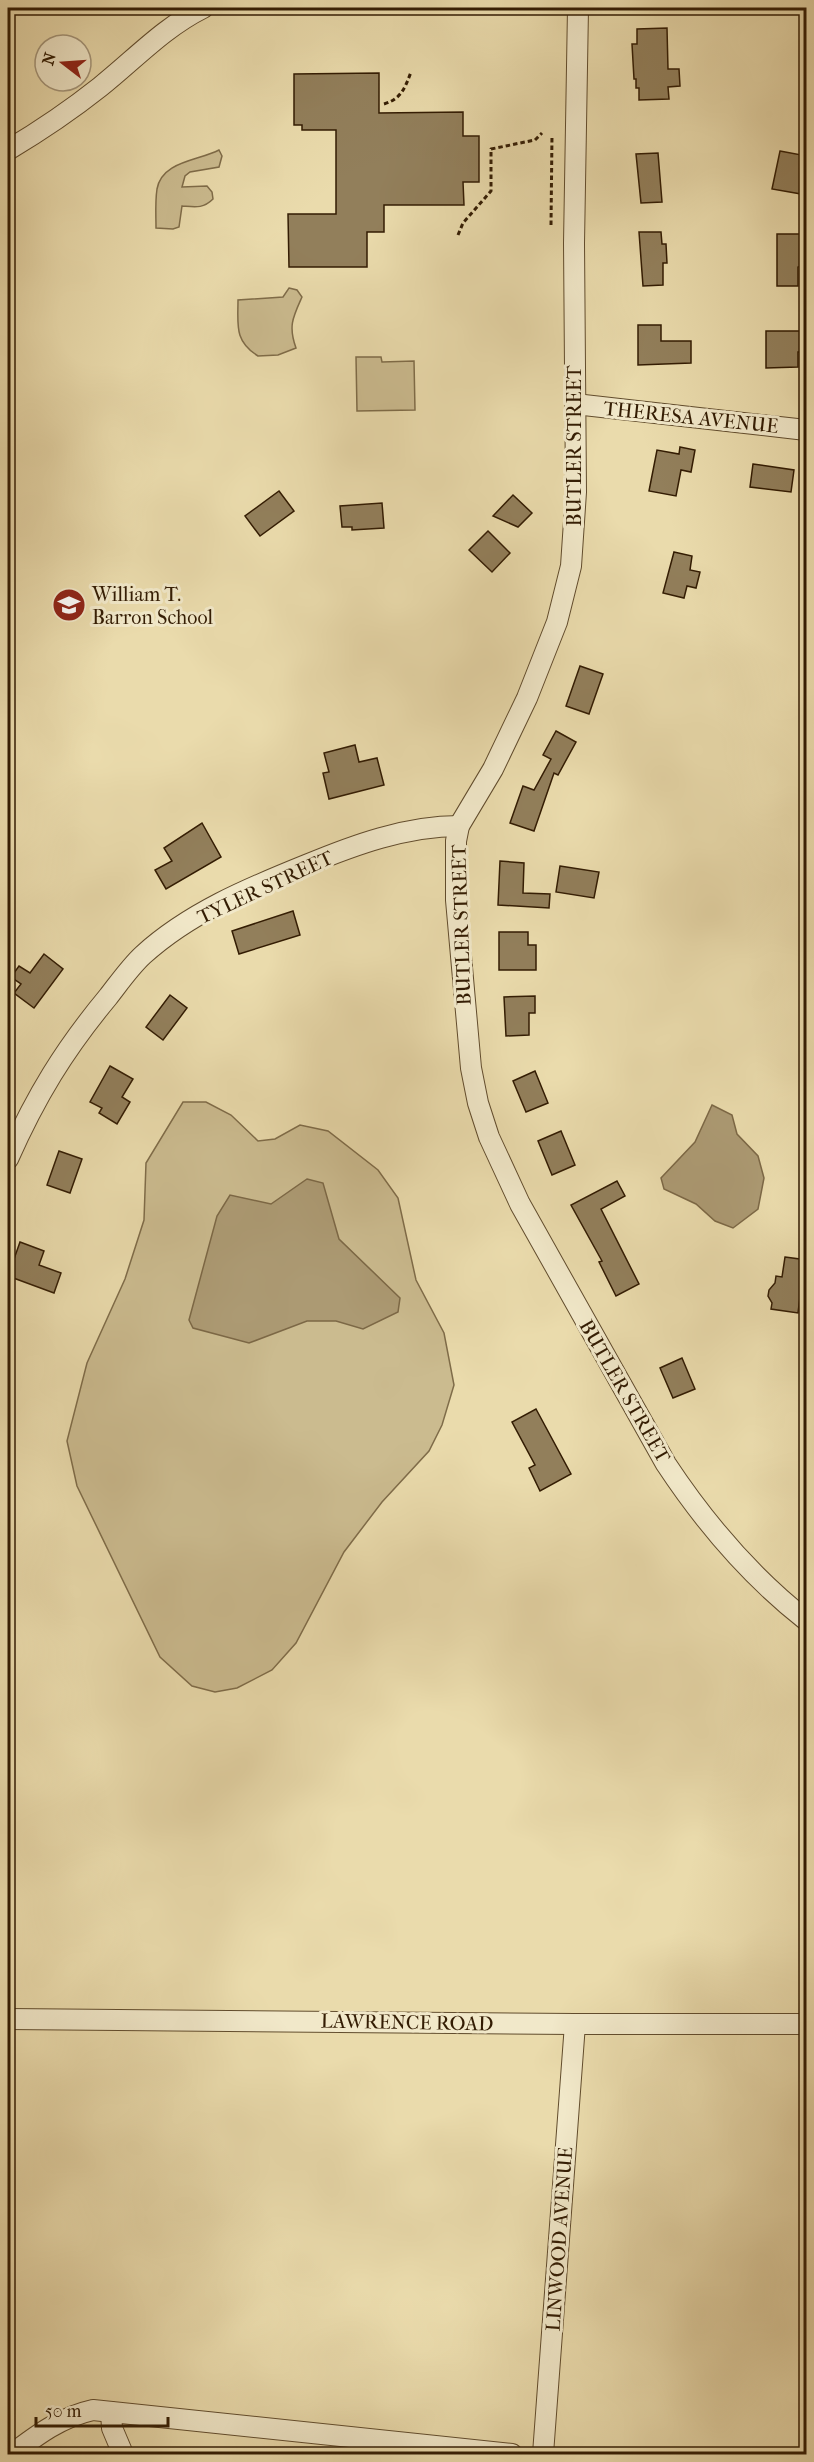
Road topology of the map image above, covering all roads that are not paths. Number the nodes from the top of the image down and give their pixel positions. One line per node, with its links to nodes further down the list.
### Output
1 (202, 8): 3 (street)
2 (578, 8): 4 (street, BUTLER STREET)
3 (8, 150)
4 (575, 404): 5 (street, THERESA AVENUE); 6 (street, BUTLER STREET)
5 (807, 430)
6 (459, 826): 7 (street, TYLER STREET); 8 (street, BUTLER STREET)
7 (8, 1159)
8 (807, 1620)
9 (8, 2019): 10 (street, LAWRENCE ROAD)
10 (575, 2024): 11 (street, LAWRENCE ROAD); 16 (street, LINWOOD AVENUE)
11 (807, 2024)
12 (111, 2412): 13 (street); 14 (street); 15 (street)
13 (12, 2454)
14 (123, 2454)
15 (512, 2454)
16 (543, 2454)

